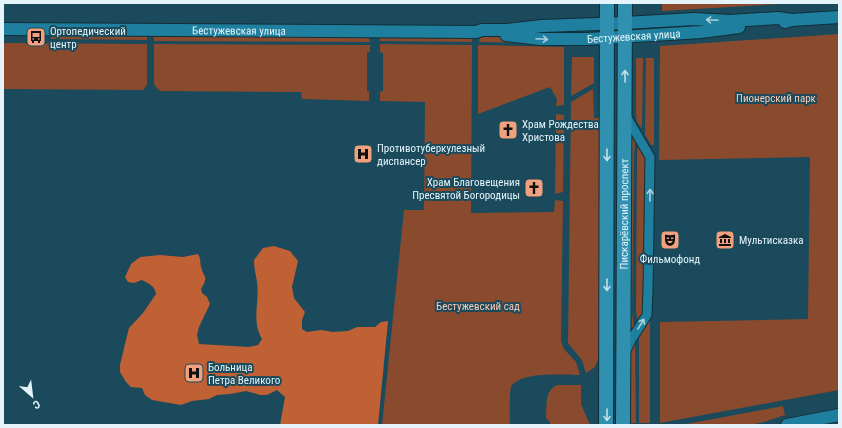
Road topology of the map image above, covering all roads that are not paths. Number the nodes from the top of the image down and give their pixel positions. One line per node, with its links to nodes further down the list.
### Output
1 (607, 3): 4 (main road, Пискарёвский проспект)
2 (626, 3): 6 (main road, Пискарёвский проспект)
3 (839, 17): 6 (street, Бестужевская улица)
4 (607, 24): 6 (street, Бестужевская улица); 7 (street, Бестужевская улица); 8 (main road, Пискарёвский проспект)
5 (3, 29): 7 (street, Бестужевская улица)
6 (625, 30): 8 (street, Бестужевская улица); 9 (main road, Пискарёвский проспект, one-way to 6)
7 (476, 32): 8 (street, Бестужевская улица, one-way to 8)
8 (607, 38): 12 (main road, Пискарёвский проспект, one-way to 12)
9 (625, 115): 10 (main road, Пискарёвский проспект); 10 (street, one-way to 9)
10 (623, 358): 13 (main road, Пискарёвский проспект)
11 (839, 416): 14 (street)
12 (606, 425)
13 (623, 425)
14 (787, 425)

